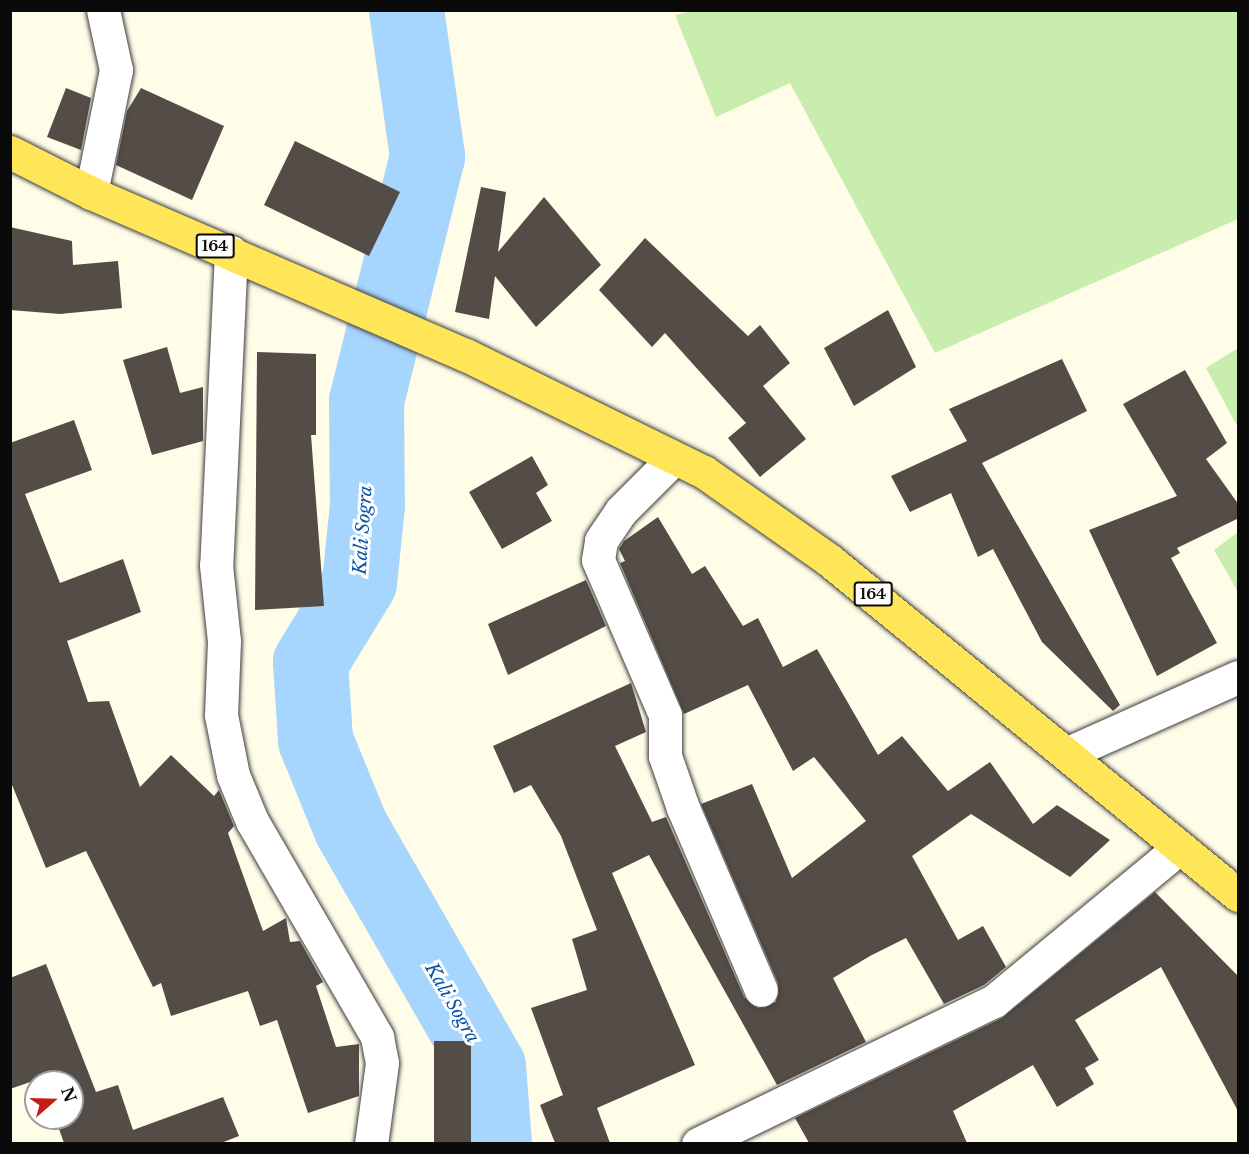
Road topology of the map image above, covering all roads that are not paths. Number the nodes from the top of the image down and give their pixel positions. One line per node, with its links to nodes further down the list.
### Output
1 (103, 10): 3 (street)
2 (10, 152): 3 (main road, 164)
3 (92, 193): 4 (main road, 164)
4 (231, 252): 5 (main road, 164); 11 (street)
5 (674, 458): 7 (main road, 164); 10 (street)
6 (1239, 677): 7 (street)
7 (1068, 753): 8 (main road, 164)
8 (1179, 848): 9 (main road, 164); 12 (street)
9 (1239, 895)
10 (761, 990)
11 (370, 1143)
12 (698, 1143)

